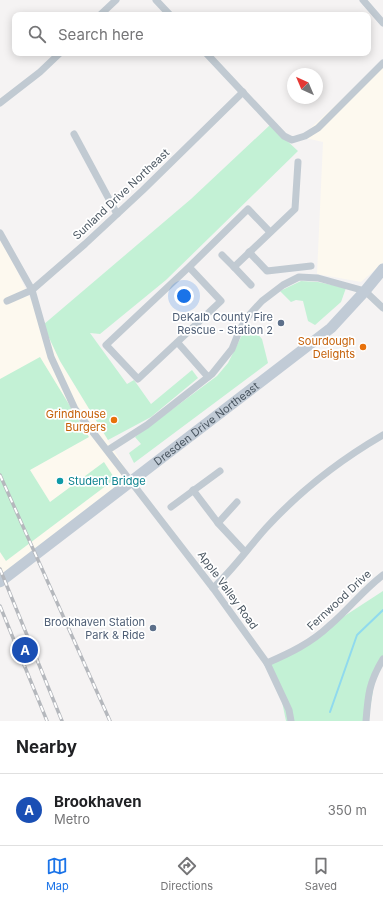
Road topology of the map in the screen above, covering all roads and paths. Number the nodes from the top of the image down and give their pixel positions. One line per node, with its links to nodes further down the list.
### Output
1 (116, 0): 4 (street)
2 (156, 0): 5 (street)
3 (363, 0): 6 (street)
4 (103, 12)
5 (167, 12)
6 (383, 23)
7 (57, 56): 11 (street)
8 (209, 56): 10 (street)
9 (383, 63): 10 (street)
10 (243, 92): 14 (street, Sunland Drive Northeast)
11 (0, 103)
12 (74, 134): 14 (street)
13 (298, 162): 15 (street)
14 (117, 214): 24 (street, Sunland Drive Northeast)
15 (270, 232): 17 (street); 20 (street)
16 (0, 233): 24 (street, Apple Valley Road)
17 (249, 252): 19 (street); 21 (street)
18 (222, 255): 21 (street)
19 (311, 266)
20 (189, 267): 28 (street); 28 (street)
21 (234, 267): 23 (street)
22 (383, 269): 25 (street, Dresden Drive Northeast)
23 (251, 285)
24 (32, 290): 26 (street, Sunland Drive Northeast); 31 (street, Apple Valley Road)
25 (365, 291): 27 (street); 29 (street); 33 (street, Dresden Drive Northeast)
26 (7, 301)
27 (383, 308)
28 (178, 342): 29 (street)
29 (208, 377): 31 (street)
30 (383, 435): 38 (street)
31 (108, 450): 33 (street, Apple Valley Road)
32 (220, 471): 34 (street)
33 (132, 481): 40 (street, Dresden Drive Northeast); 41 (street, Apple Valley Road)
34 (193, 490): 36 (street); 37 (street)
35 (237, 502): 37 (street)
36 (171, 507)
37 (218, 523): 38 (street)
38 (245, 552): 41 (street)
39 (383, 575): 43 (street, Fernwood Drive)
40 (0, 582)
41 (213, 588): 43 (street, Apple Valley Road)
42 (383, 659): 45 (street)
43 (267, 663): 44 (street, Apple Valley Road)
44 (291, 721)
45 (366, 721)

